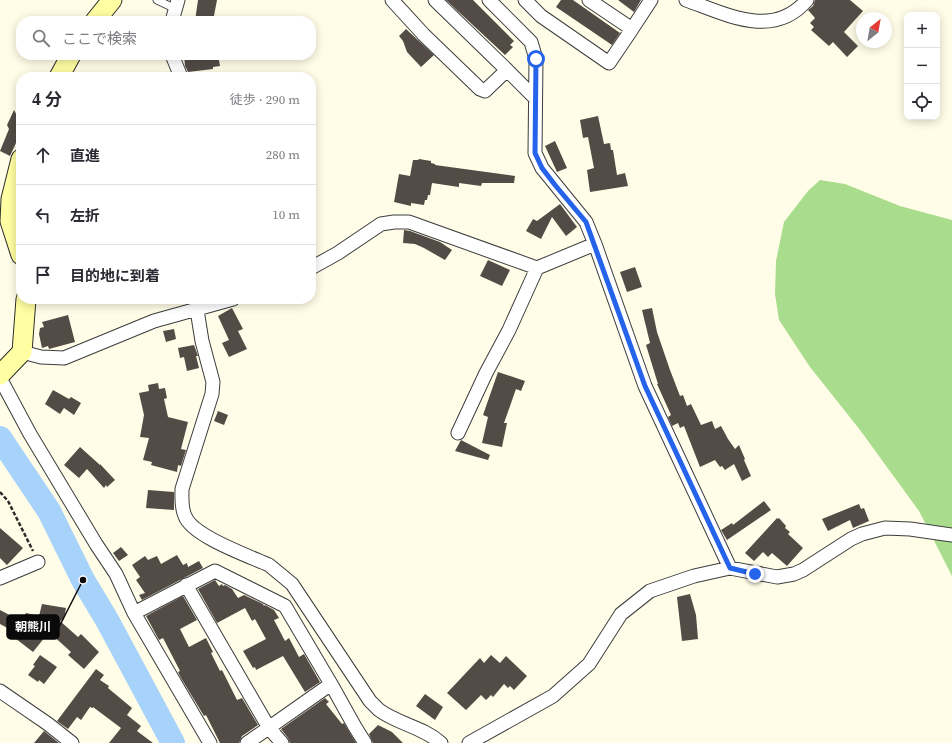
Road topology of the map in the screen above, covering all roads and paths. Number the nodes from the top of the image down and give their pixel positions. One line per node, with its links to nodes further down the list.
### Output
1 (112, 0): 12 (street)
2 (157, 0): 11 (lane)
3 (435, 0): 16 (street)
4 (489, 0): 19 (street)
5 (525, 0): 13 (street)
6 (589, 0): 13 (street)
7 (651, 0): 13 (street)
8 (686, 0): 9 (street)
9 (807, 0)
10 (393, 1): 16 (street)
11 (176, 10)
12 (99, 16)
13 (632, 29)
14 (68, 60): 17 (street)
15 (174, 60): 18 (street)
16 (507, 70): 19 (street)
17 (62, 72)
18 (179, 72)
19 (535, 98): 22 (street)
20 (16, 179): 21 (street)
21 (16, 240)
22 (595, 244): 24 (street); 34 (street)
23 (316, 265): 24 (street)
24 (537, 268): 30 (street)
25 (26, 304): 28 (street)
26 (216, 304): 27 (street)
27 (196, 310): 28 (street); 38 (street)
28 (22, 352): 29 (street)
29 (0, 376): 37 (street)
30 (458, 433)
31 (0, 492): 33 (path)
32 (952, 535): 34 (street)
33 (38, 562): 35 (street)
34 (730, 568): 48 (street)
35 (0, 578)
36 (186, 585): 37 (street); 39 (street); 41 (street)
37 (134, 612): 43 (street)
38 (346, 666): 39 (street); 47 (street)
39 (330, 681): 41 (street); 46 (street)
40 (0, 691): 42 (street)
41 (270, 728): 44 (street); 45 (street)
42 (72, 743)
43 (210, 743)
44 (247, 743)
45 (282, 743)
46 (365, 743)
47 (441, 743)
48 (469, 743)

